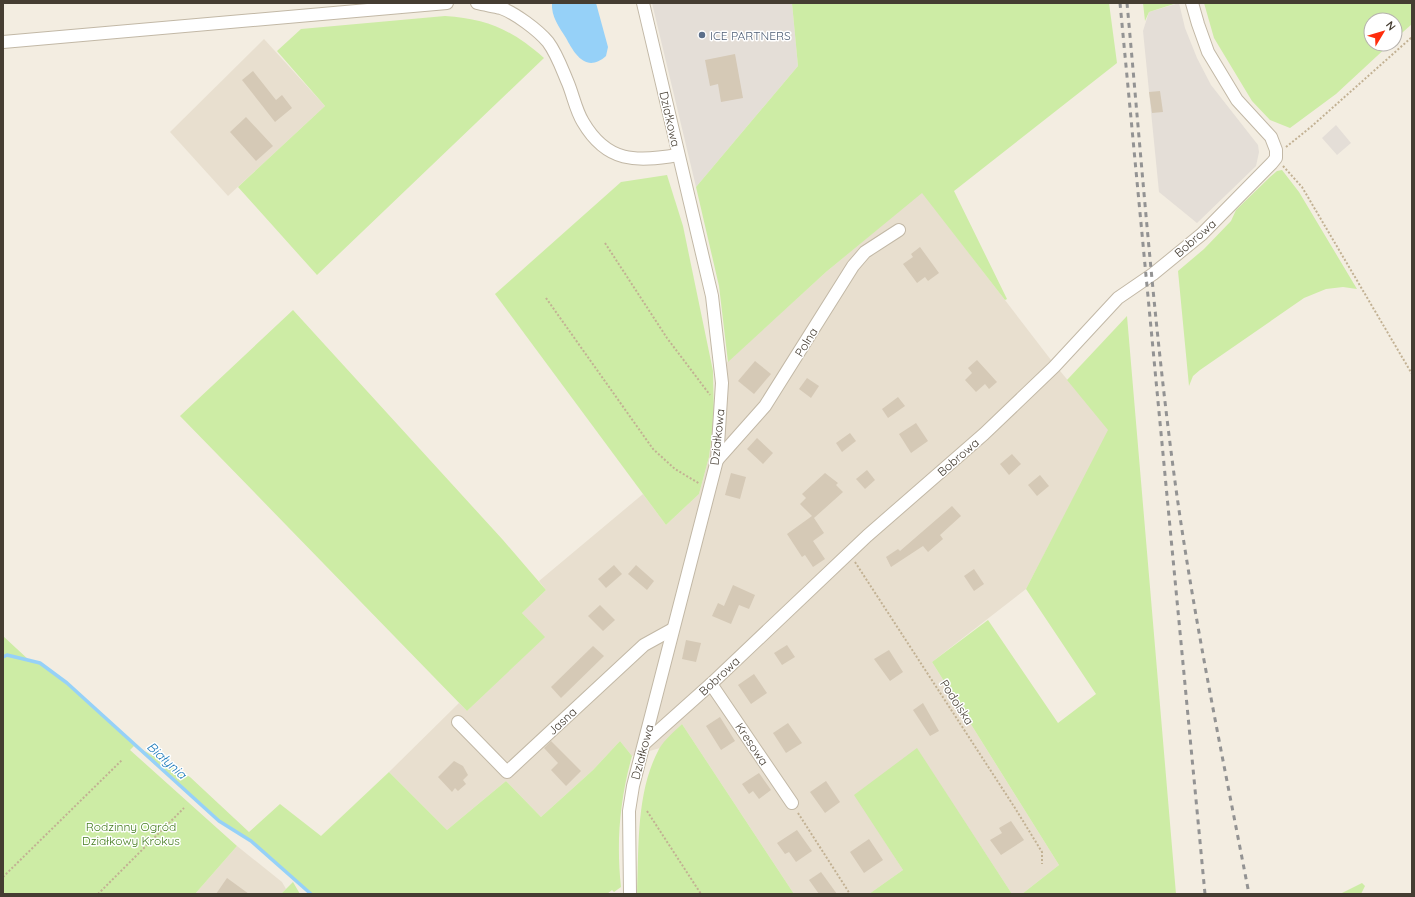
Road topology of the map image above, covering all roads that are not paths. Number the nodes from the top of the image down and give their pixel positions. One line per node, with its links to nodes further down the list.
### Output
1 (447, 3): 5 (street)
2 (477, 3): 6 (street)
3 (643, 3): 6 (street, Działkowa)
4 (1192, 3): 10 (street, Bobrowa)
5 (3, 42)
6 (678, 155): 8 (street, Działkowa)
7 (899, 230): 8 (street, Polna)
8 (717, 460): 9 (street, Działkowa)
9 (673, 629): 11 (street, Jasna); 12 (street, Działkowa)
10 (711, 684): 12 (street, Bobrowa); 13 (street, Kresowa)
11 (458, 722)
12 (645, 743): 14 (street, Działkowa)
13 (792, 803)
14 (630, 894)

